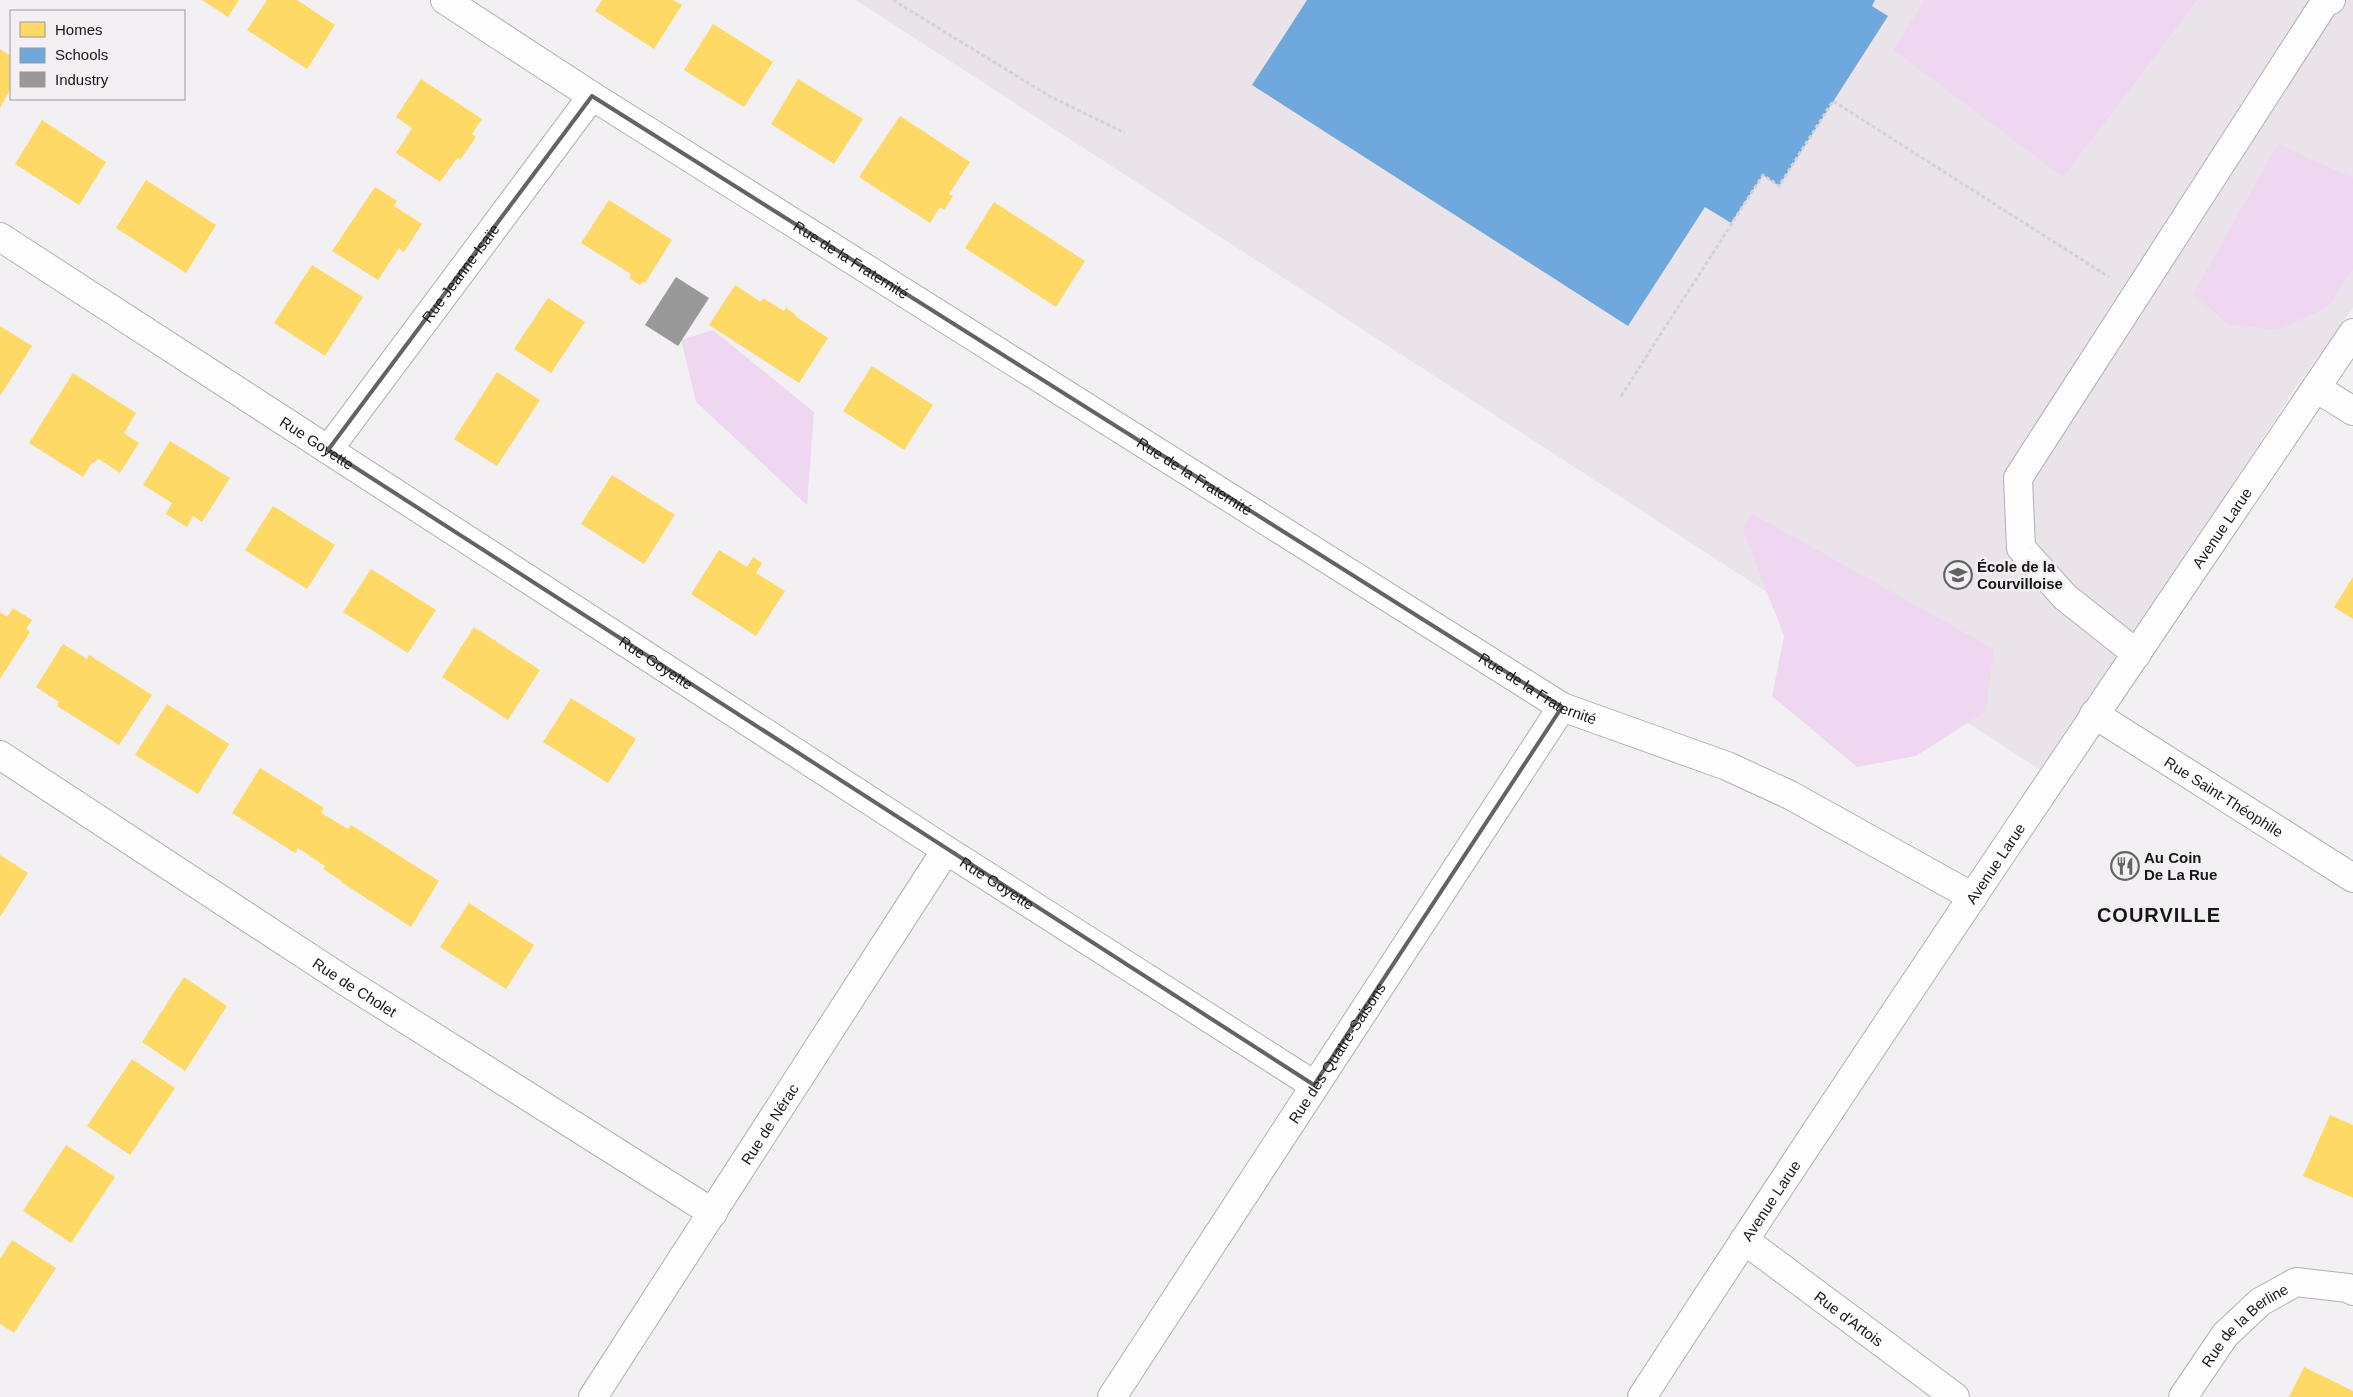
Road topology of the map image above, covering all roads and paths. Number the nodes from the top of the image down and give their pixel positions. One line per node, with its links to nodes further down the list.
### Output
1 (445, 0): 4 (street, Rue de la Fraternité)
2 (893, 0): 5 (path)
3 (2332, 0): 7 (street)
4 (592, 96): 12 (street, Rue Jeanne-Isaïe); 14 (street, Rue de la Fraternité)
5 (1125, 133)
6 (0, 237): 12 (street, Rue Goyette)
7 (2137, 295): 10 (path); 13 (street)
8 (2353, 334): 9 (street, Avenue Larue)
9 (2316, 388): 11 (street); 13 (street, Avenue Larue)
10 (1621, 396)
11 (2353, 411)
12 (328, 450): 17 (street, Rue Goyette)
13 (2137, 654): 15 (street, Avenue Larue)
14 (1562, 707): 19 (street, Rue de la Fraternité); 20 (street, Rue des Quatre-Saisons)
15 (2094, 714): 18 (street, Rue Saint-Théophile); 19 (street, Avenue Larue)
16 (0, 755): 21 (street, Rue de Cholet)
17 (946, 850): 20 (street, Rue Goyette); 21 (street, Rue de Nérac)
18 (2353, 878)
19 (1973, 897): 22 (street, Avenue Larue)
20 (1314, 1085): 25 (street, Rue des Quatre-Saisons)
21 (713, 1213): 24 (street, Rue de Nérac)
22 (1744, 1240): 26 (street, Avenue Larue); 27 (street, Rue d'Artois)
23 (2353, 1290): 28 (street, Rue de la Berline)
24 (593, 1397)
25 (1112, 1397)
26 (1642, 1397)
27 (1955, 1397)
28 (2184, 1397)

